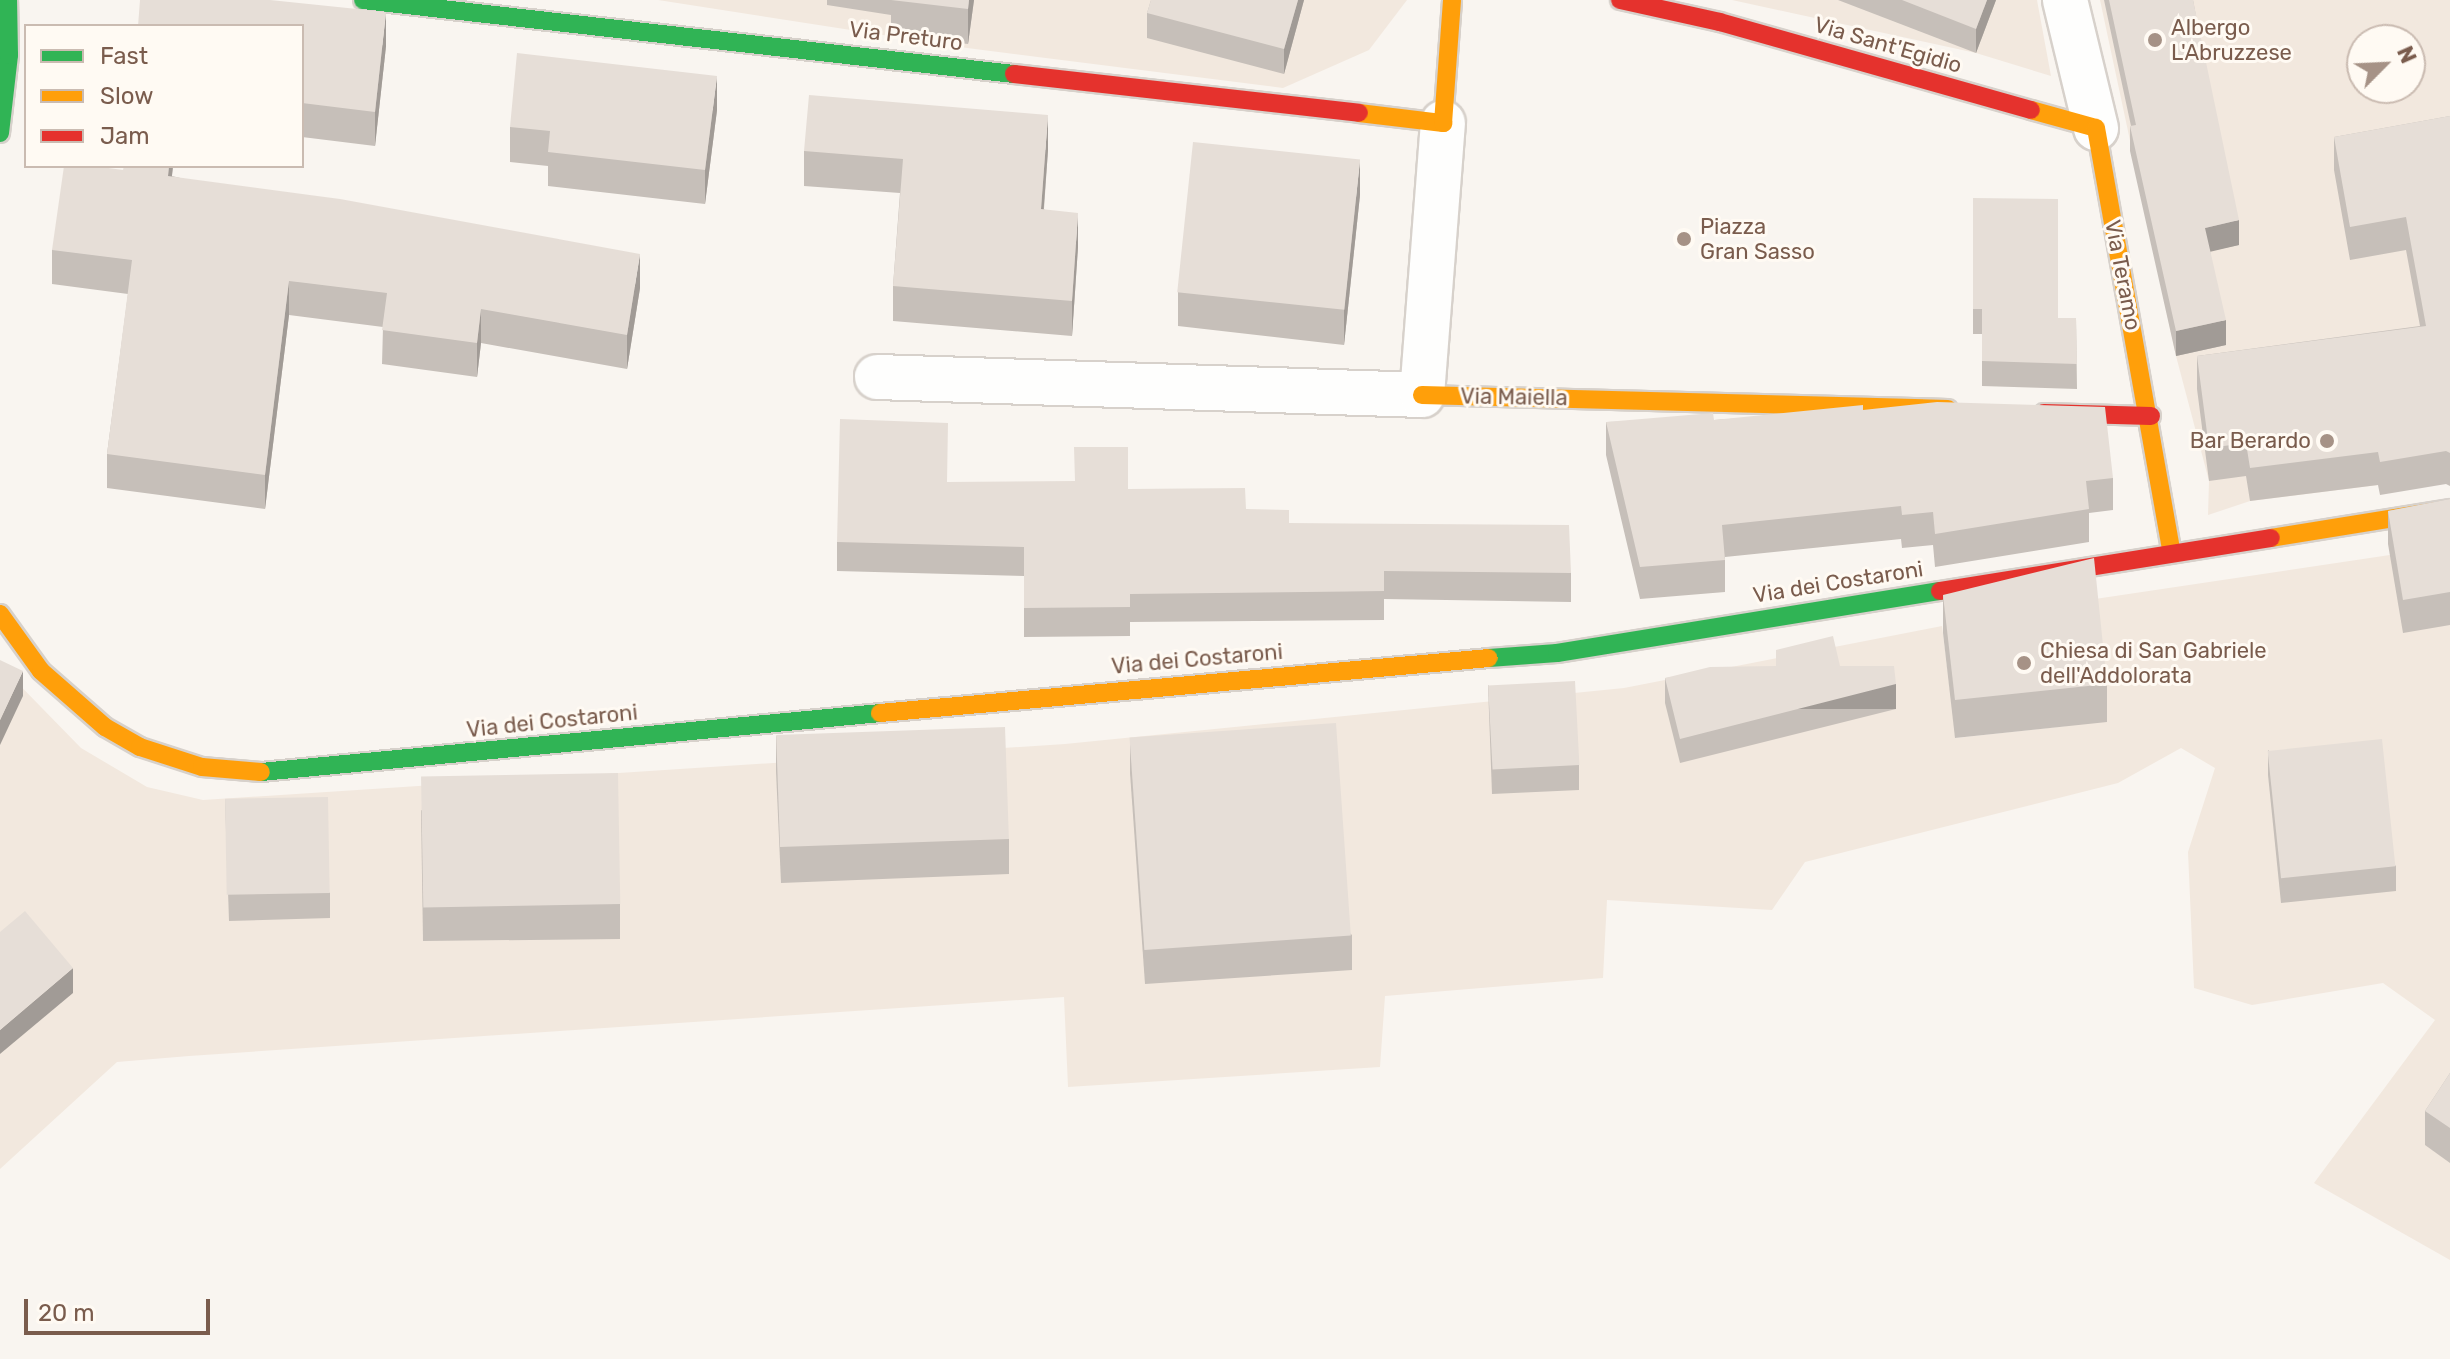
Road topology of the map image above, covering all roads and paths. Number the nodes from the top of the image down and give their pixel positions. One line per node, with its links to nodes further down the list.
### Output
1 (8, 0): 8 (street)
2 (363, 0): 6 (street, Via Preturo)
3 (1452, 0): 6 (street)
4 (1620, 0): 7 (street, Via Sant'Egidio)
5 (2065, 0): 7 (street, Via Teramo)
6 (1443, 123): 10 (street)
7 (2096, 128): 13 (street, Via Teramo)
8 (0, 133)
9 (877, 377): 10 (street, Via Maiella)
10 (1422, 395): 11 (street, Via Maiella)
11 (1962, 410)
12 (2025, 412): 13 (street)
13 (2151, 416): 15 (street, Via Teramo)
14 (2450, 509): 15 (street, Via dei Costaroni)
15 (2171, 551): 16 (street, Via dei Costaroni)
16 (0, 614)

